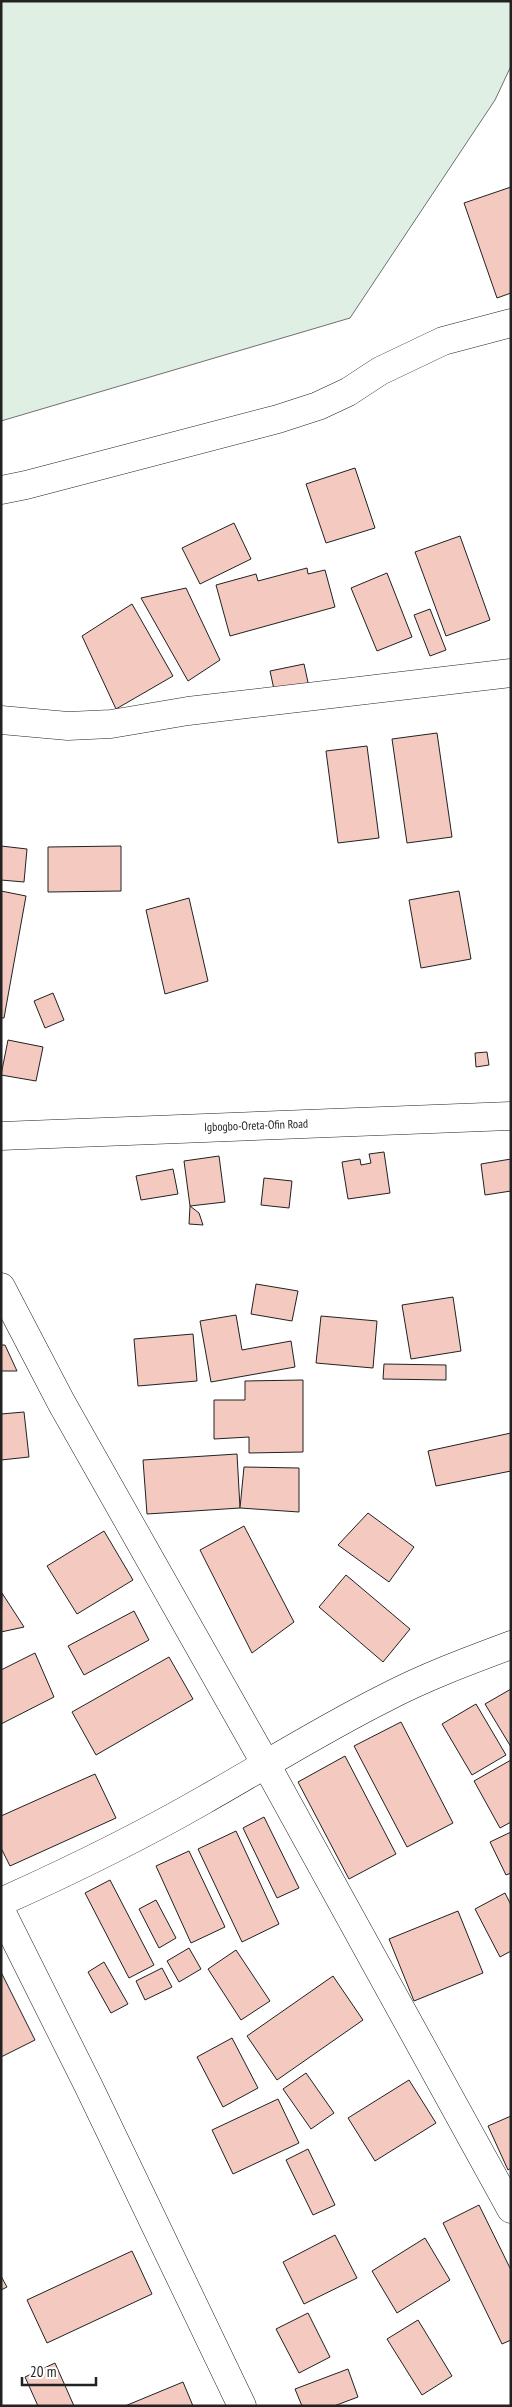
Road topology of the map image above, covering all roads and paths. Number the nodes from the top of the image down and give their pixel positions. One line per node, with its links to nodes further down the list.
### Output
1 (511, 323): 2 (street)
2 (1, 490)
3 (511, 673): 4 (street)
4 (1, 720)
5 (511, 1116): 6 (street, Igbogbo-Oreta-Ofin Road)
6 (1, 1136)
7 (1, 1287): 9 (street)
8 (511, 1645): 9 (street)
9 (266, 1763): 10 (street); 12 (street)
10 (1, 1902)
11 (1, 1912): 13 (street)
12 (511, 2209)
13 (242, 2406)

